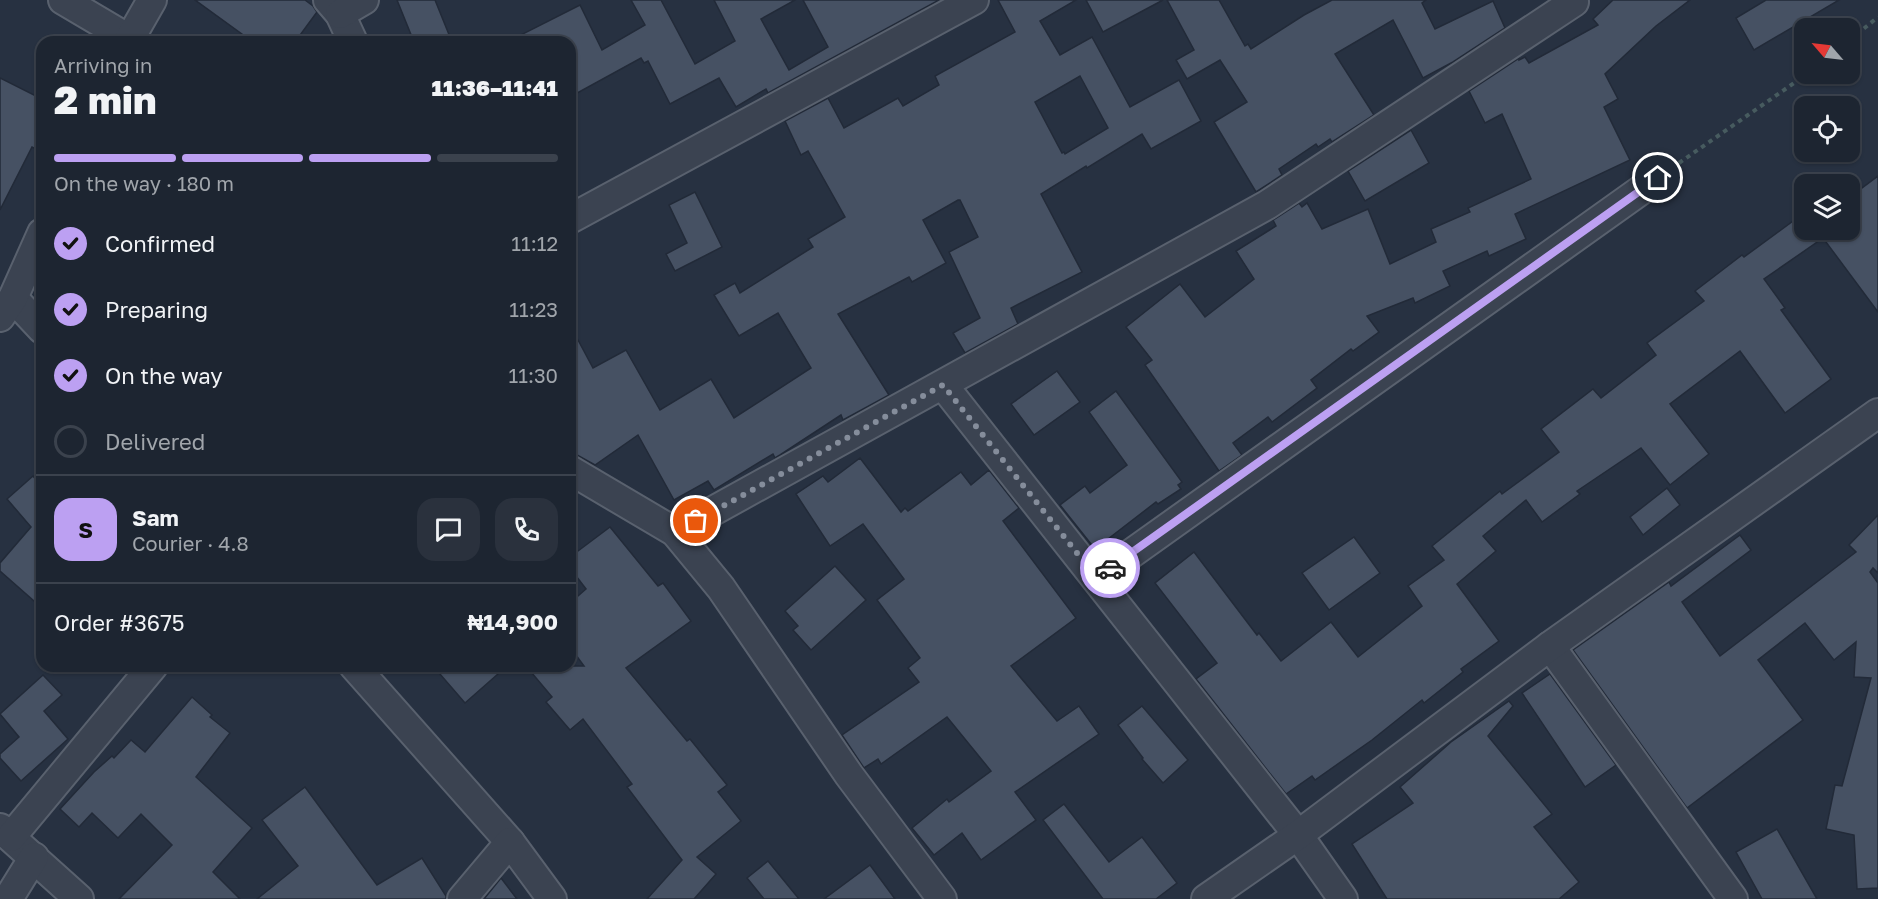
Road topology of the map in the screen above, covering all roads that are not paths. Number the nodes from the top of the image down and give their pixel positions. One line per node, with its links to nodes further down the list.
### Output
1 (63, 0): 6 (street)
2 (152, 0): 7 (street)
3 (975, 0): 10 (street)
4 (1574, 2): 14 (street)
5 (344, 4): 8 (street)
6 (120, 36)
7 (131, 36)
8 (352, 36)
9 (1658, 178): 18 (street)
10 (576, 216)
11 (36, 245): 12 (street)
12 (4, 310): 13 (street)
13 (36, 326)
14 (943, 385): 17 (street); 18 (street)
15 (1878, 413): 19 (street)
16 (576, 474): 17 (street)
17 (675, 532): 30 (street)
18 (1097, 578): 23 (street)
19 (1550, 646): 23 (street); 33 (street)
20 (148, 672): 22 (street)
21 (359, 672): 24 (street)
22 (5, 832): 25 (street)
23 (1298, 835): 31 (street); 32 (street)
24 (510, 842): 28 (street); 29 (street)
25 (34, 857): 26 (street); 27 (street)
26 (8, 899)
27 (79, 899)
28 (462, 899)
29 (552, 899)
30 (942, 899)
31 (1206, 899)
32 (1343, 899)
33 (1734, 899)

